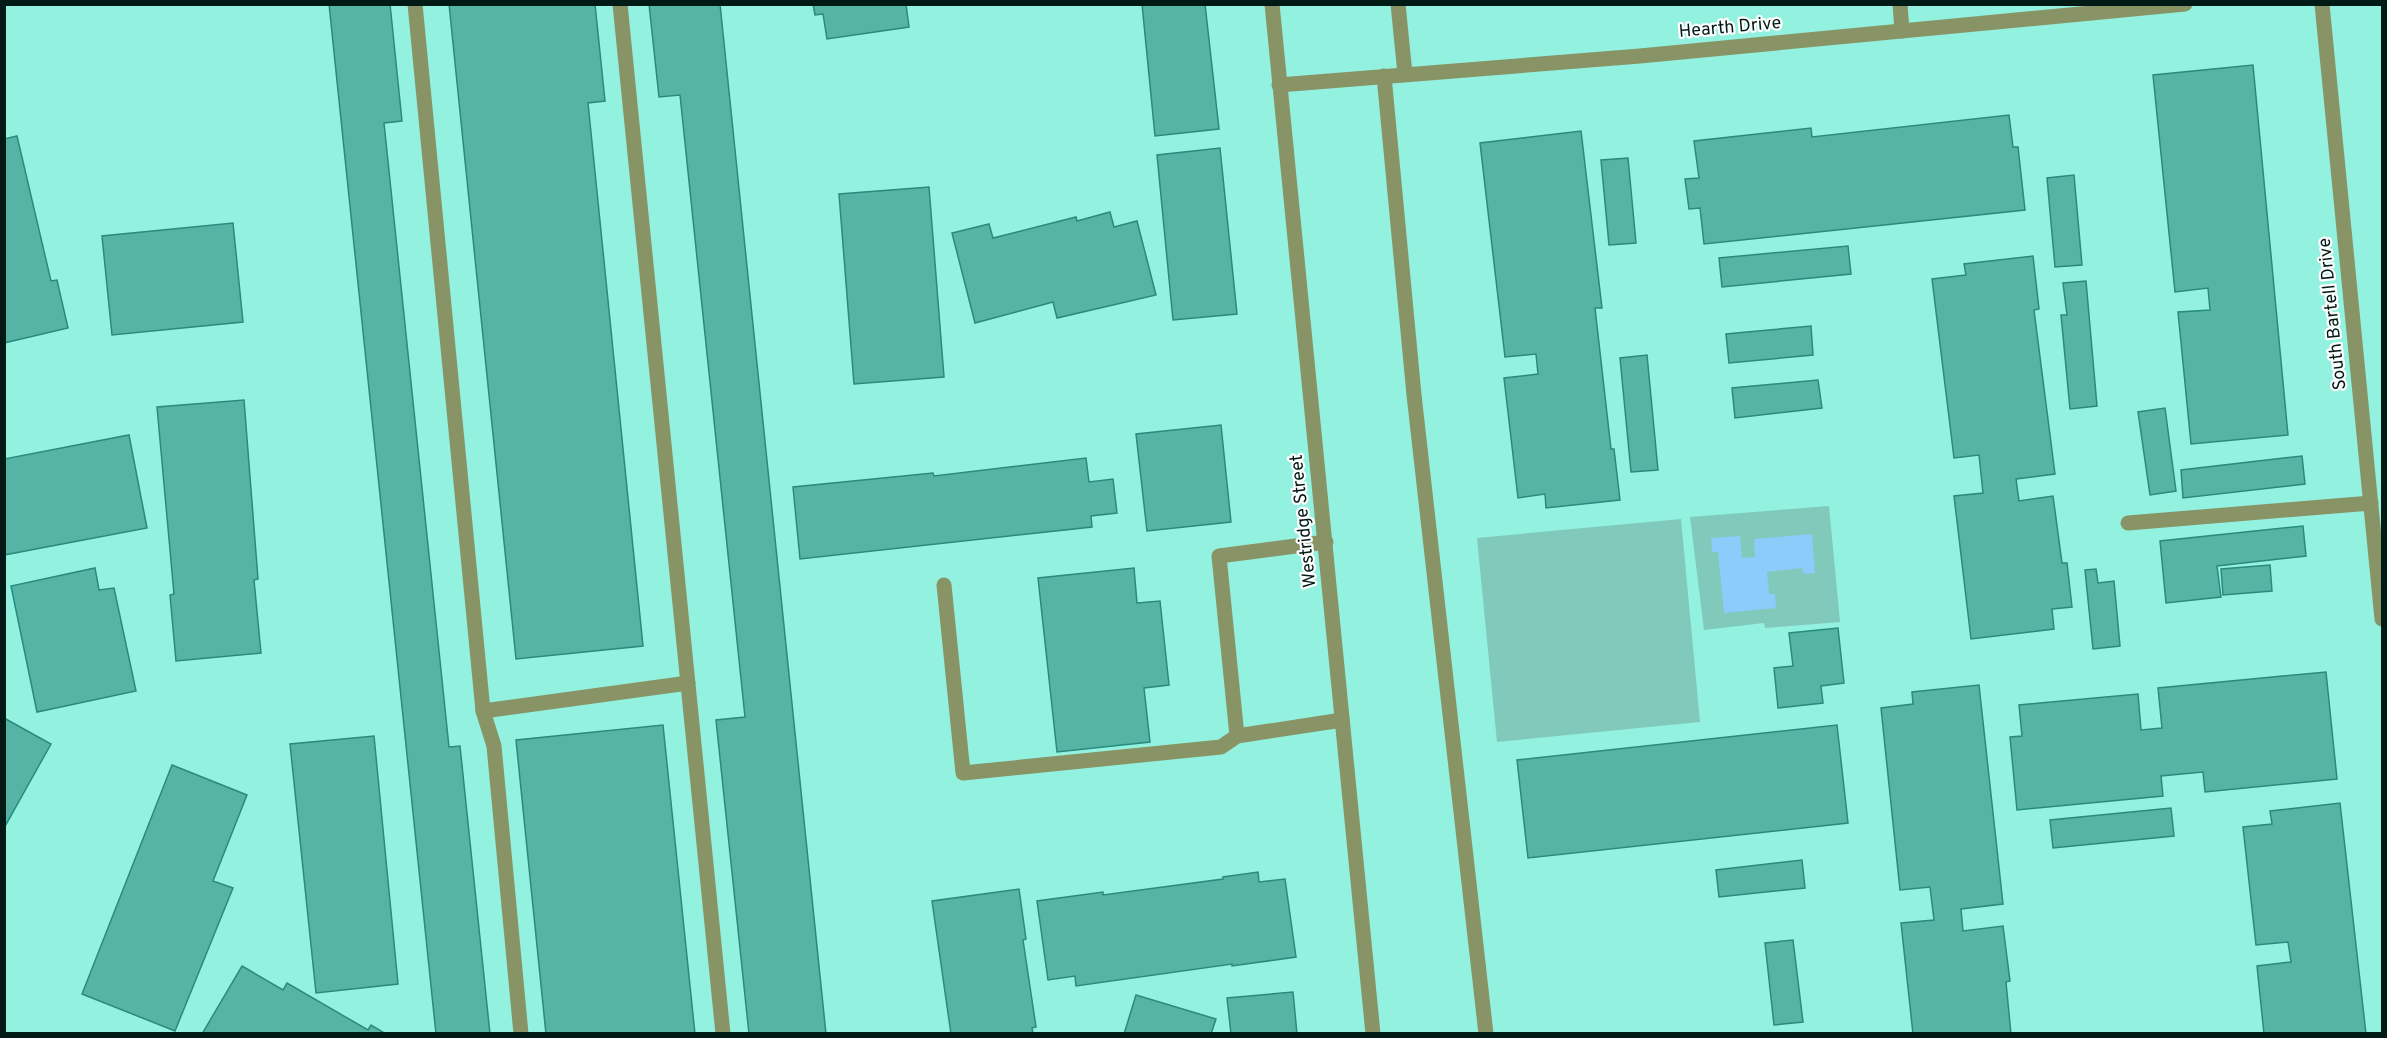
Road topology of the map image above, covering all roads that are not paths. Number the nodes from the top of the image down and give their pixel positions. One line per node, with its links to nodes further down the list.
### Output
1 (415, 4): 18 (street)
2 (620, 4): 17 (street)
3 (1272, 4): 11 (street, Westridge Street)
4 (1398, 4): 9 (street)
5 (1900, 4): 8 (street)
6 (2185, 4): 8 (street, Hearth Drive)
7 (2322, 4): 12 (street, South Bartell Drive)
8 (1902, 31): 9 (street, Hearth Drive)
9 (1405, 74): 10 (street, Hearth Drive)
10 (1384, 76): 11 (street, Hearth Drive); 24 (street)
11 (1279, 85): 14 (street, Westridge Street)
12 (2371, 503): 13 (street); 16 (street, South Bartell Drive)
13 (2128, 523)
14 (1326, 542): 19 (street, Westridge Street); 20 (street)
15 (944, 585): 20 (street)
16 (2382, 619)
17 (688, 683): 18 (street); 22 (street)
18 (483, 711): 21 (street)
19 (1342, 720): 20 (street); 23 (street, Westridge Street)
20 (1237, 736)
21 (521, 1034)
22 (723, 1034)
23 (1373, 1034)
24 (1486, 1034)

